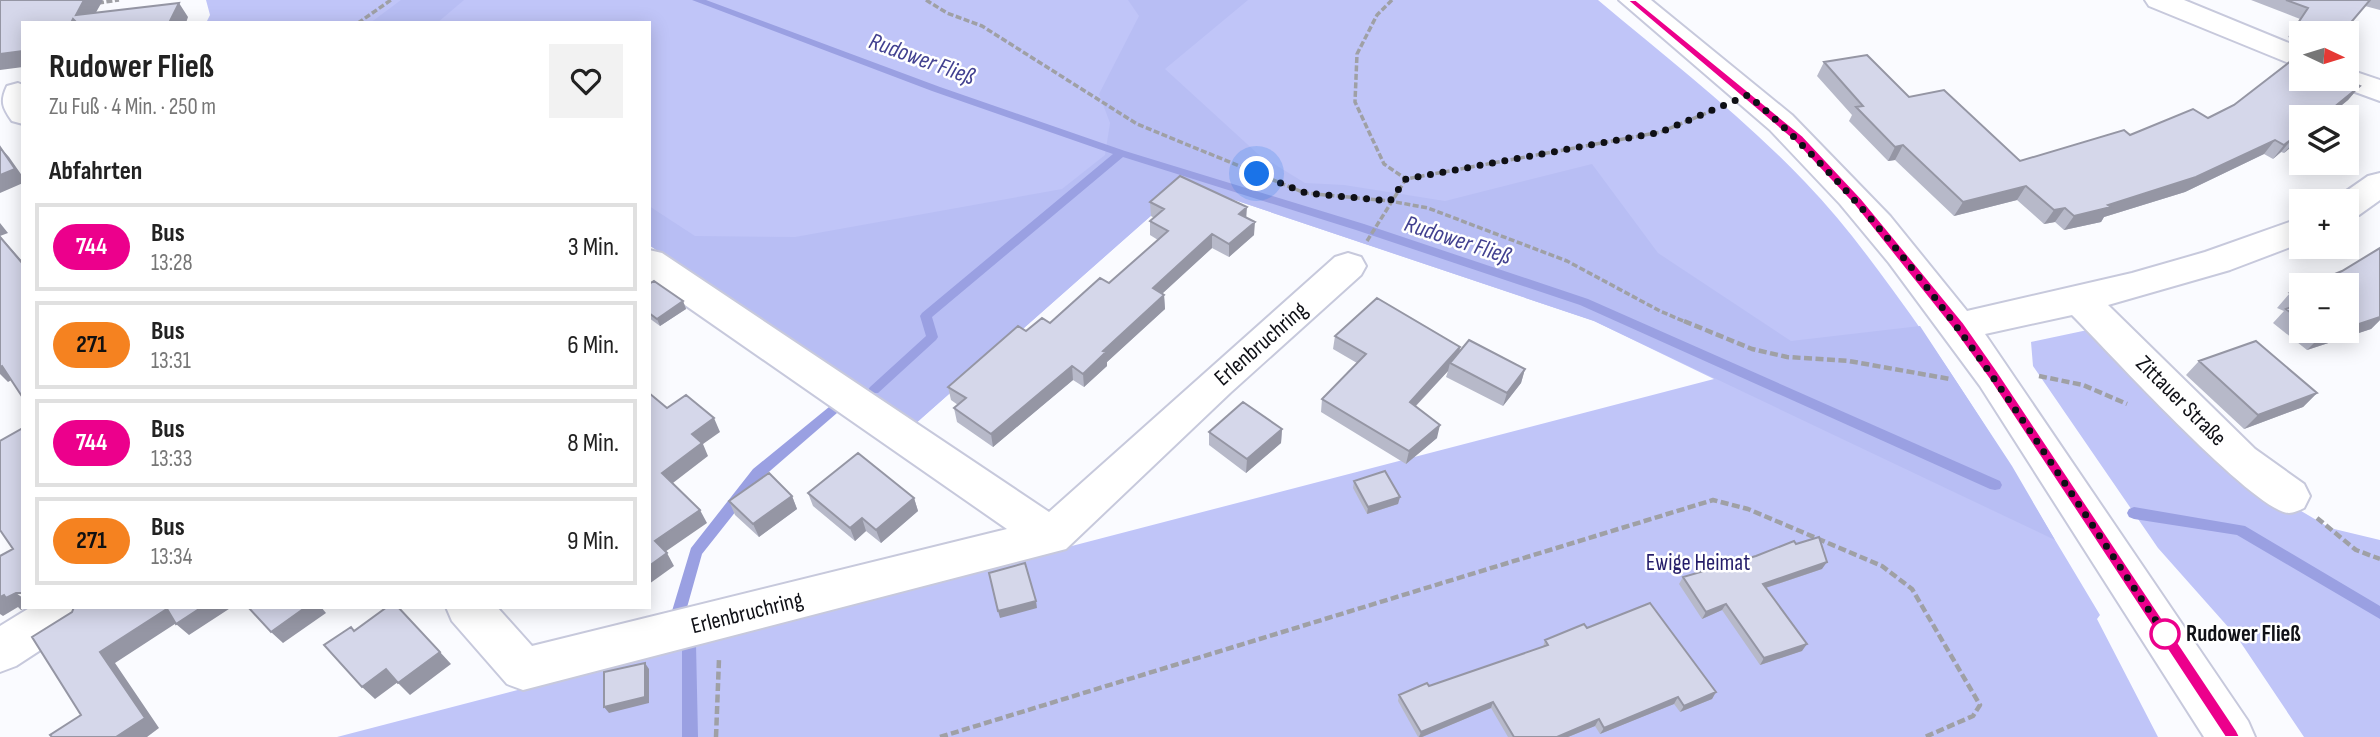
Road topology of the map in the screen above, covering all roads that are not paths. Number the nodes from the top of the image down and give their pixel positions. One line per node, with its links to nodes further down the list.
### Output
1 (1633, 0): 12 (street)
2 (2159, 0): 3 (street)
3 (2289, 54)
4 (2359, 83): 5 (street)
5 (2380, 92)
6 (2380, 184): 7 (street)
7 (2359, 199)
8 (2289, 235): 11 (street)
9 (1358, 253): 14 (street, Erlenbruchring)
10 (651, 263): 14 (street)
11 (2079, 299): 12 (street); 13 (street, Zittauer Straße)
12 (1958, 326): 18 (street)
13 (2289, 496)
14 (1051, 536): 16 (street, Erlenbruchring)
15 (66, 609): 17 (street)
16 (470, 609)
17 (0, 650)
18 (2231, 737)

